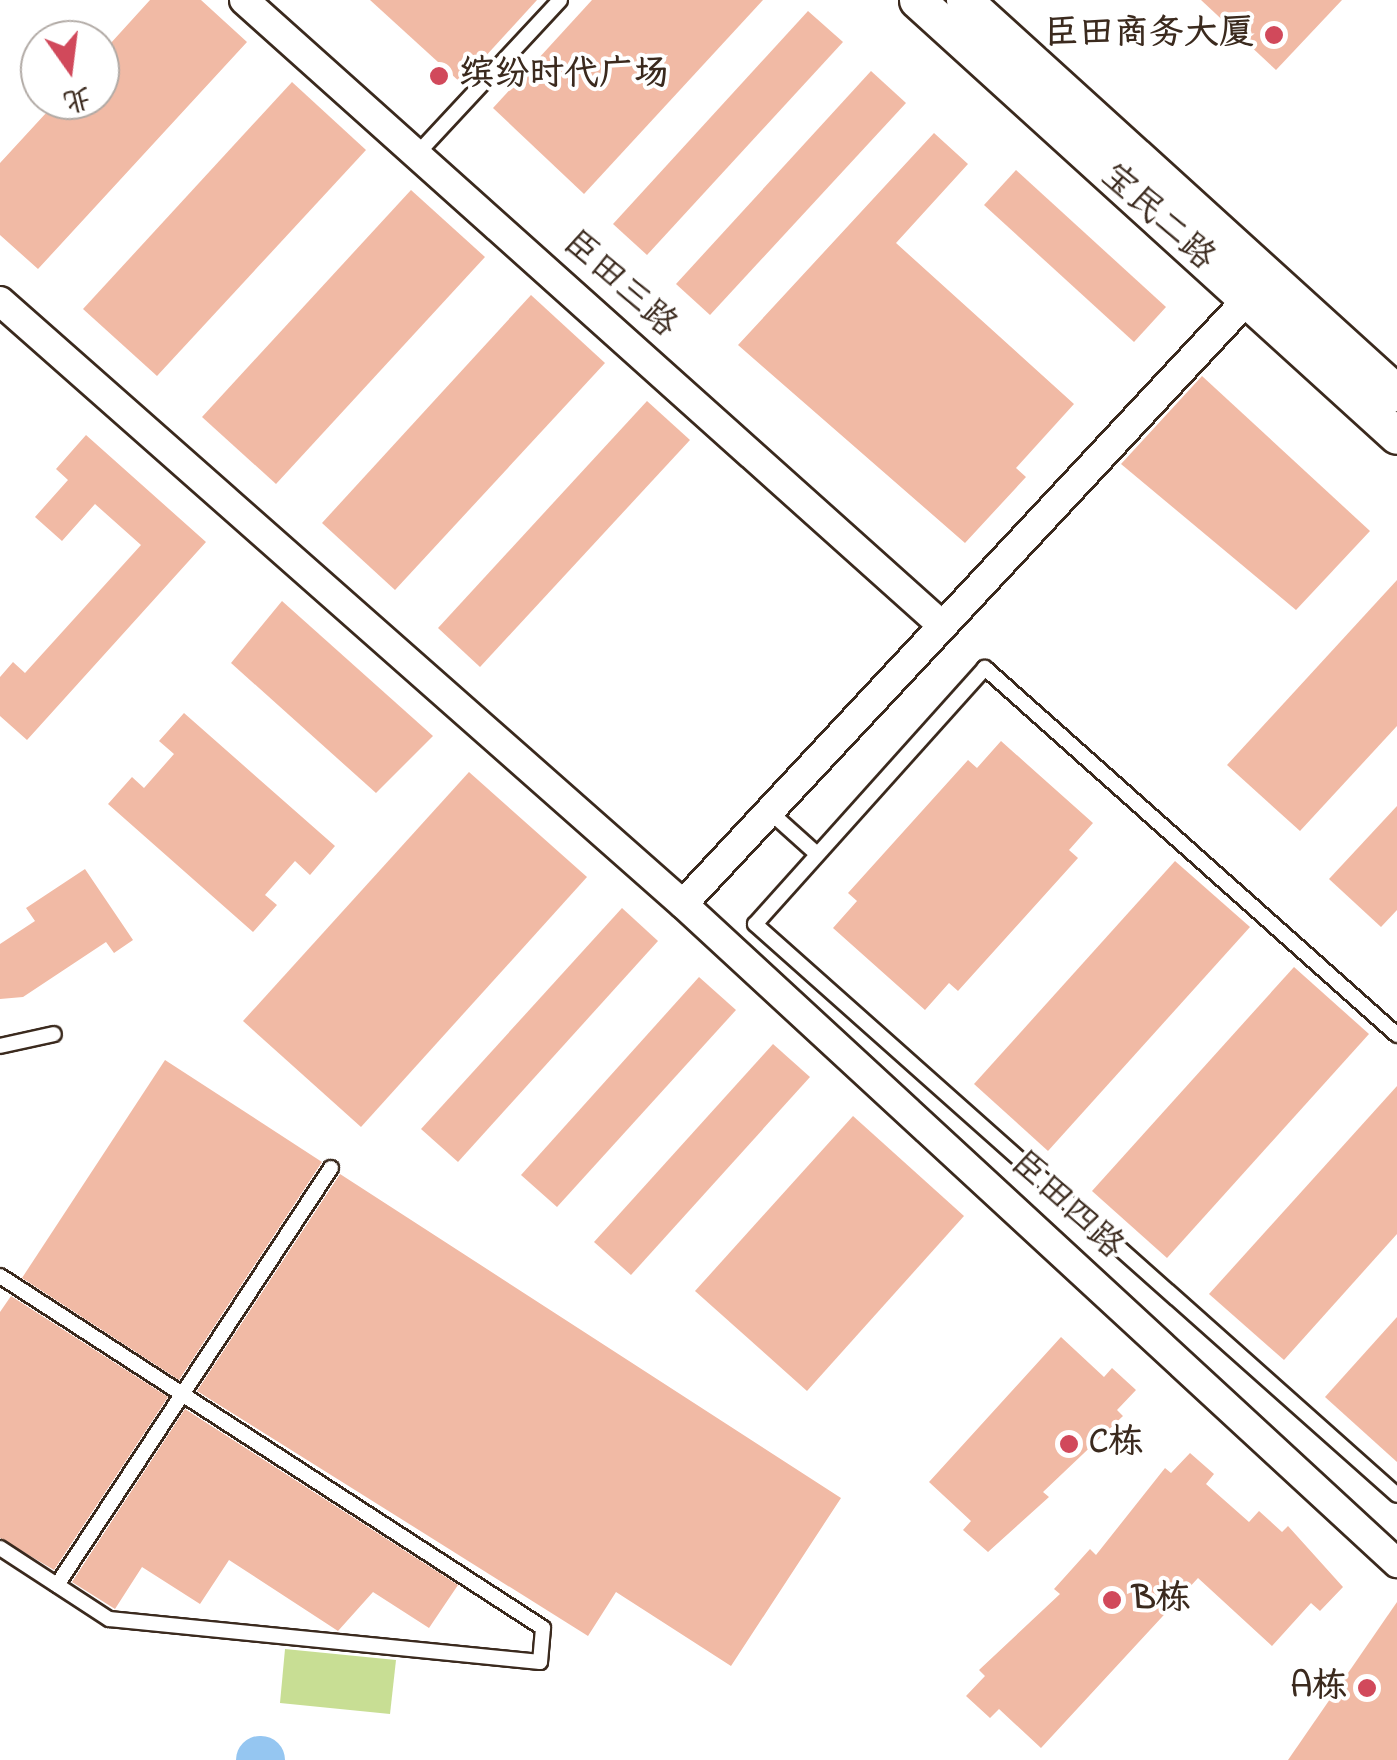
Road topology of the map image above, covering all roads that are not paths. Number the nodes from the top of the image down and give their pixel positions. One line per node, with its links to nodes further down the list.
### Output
1 (244, 0): 5 (street, 臣田三路)
2 (560, 0): 5 (lane)
3 (916, 0): 6 (street, 宝民二路)
4 (964, 0): 6 (street, 宝民二路)
5 (416, 154): 10 (street, 臣田三路)
6 (1258, 288): 8 (street, 宝民二路); 9 (street, 宝民二路); 10 (street)
7 (0, 300): 13 (street, 臣田四路)
8 (1397, 393)
9 (1397, 436)
10 (943, 626): 11 (street)
11 (770, 812): 12 (lane); 13 (street)
12 (818, 854): 15 (lane); 20 (lane)
13 (684, 904): 22 (street, 臣田四路)
14 (54, 1034): 16 (lane)
15 (1397, 1035)
16 (0, 1046)
17 (331, 1168): 19 (lane)
18 (0, 1276): 19 (lane)
19 (183, 1394): 23 (lane); 23 (lane)
20 (1397, 1495)
21 (0, 1548): 23 (lane)
22 (1397, 1563)
23 (57, 1585)

